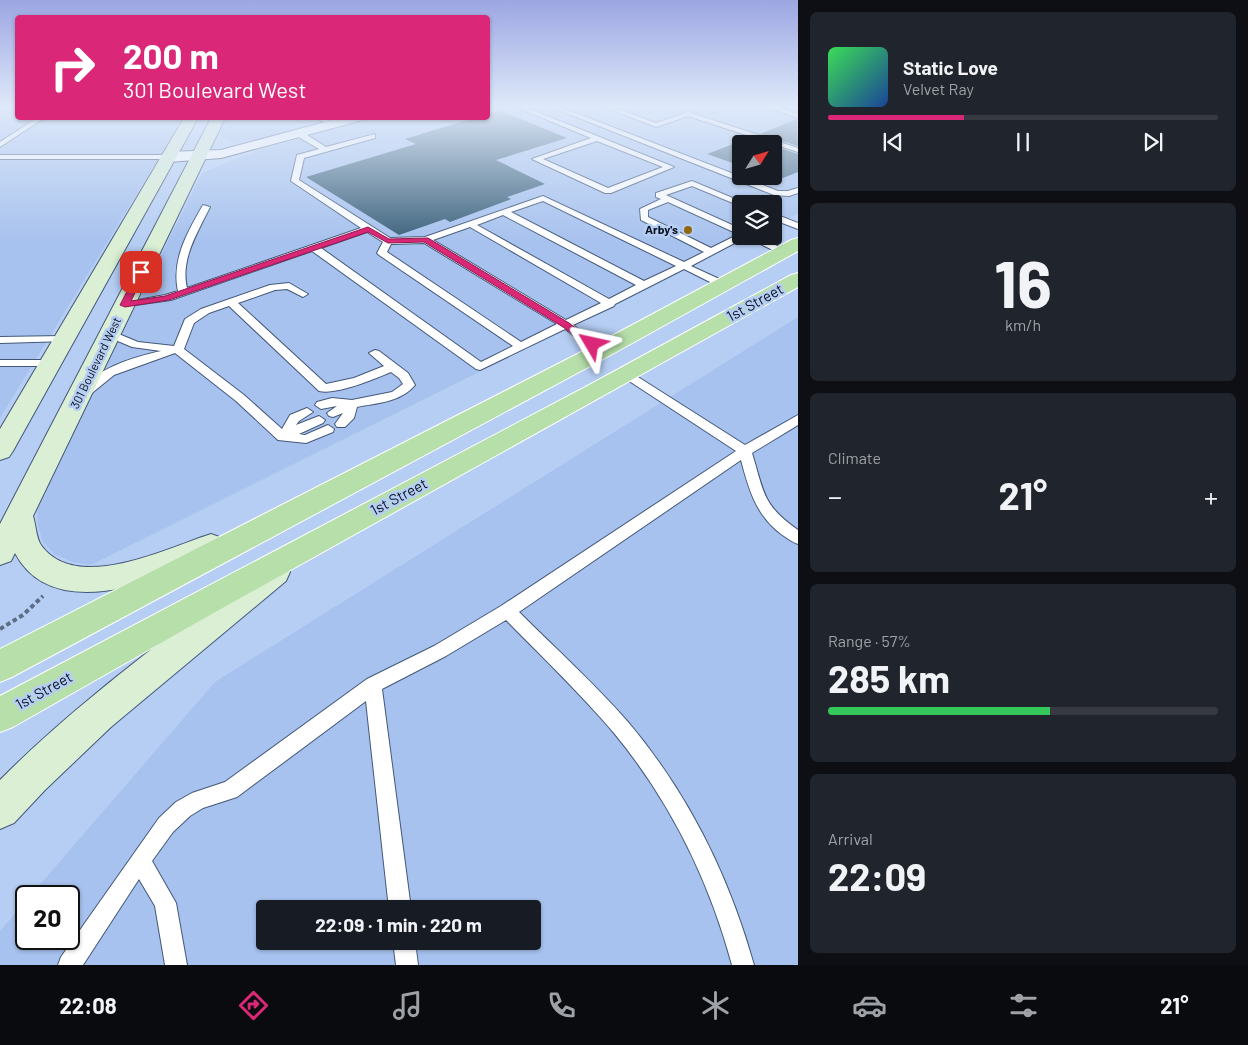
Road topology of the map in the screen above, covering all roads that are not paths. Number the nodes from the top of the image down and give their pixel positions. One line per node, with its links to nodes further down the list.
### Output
1 (171, 152): 10 (main road)
2 (201, 152): 8 (main road, 301 Boulevard West)
3 (228, 152): 8 (street)
4 (317, 152): 20 (lane)
5 (557, 152): 6 (lane)
6 (633, 152)
7 (671, 152): 11 (lane)
8 (199, 156): 10 (street); 35 (main road, 301 Boulevard West)
9 (0, 157): 10 (lane)
10 (168, 157): 38 (main road)
11 (798, 190)
12 (669, 199): 13 (lane); 19 (lane); 26 (lane)
13 (732, 199)
14 (206, 208): 31 (lane)
15 (504, 212): 17 (lane); 27 (lane); 30 (lane)
16 (782, 221): 18 (lane)
17 (470, 224): 21 (lane); 34 (lane)
18 (798, 226)
19 (732, 228)
20 (368, 229): 22 (lane); 24 (lane)
21 (426, 240): 22 (lane); 36 (lane)
22 (388, 241): 40 (lane)
23 (732, 241): 26 (lane)
24 (314, 248): 31 (lane); 40 (lane)
25 (791, 248): 29 (main road, 1st Street)
26 (710, 251): 27 (lane)
27 (686, 266): 29 (lane); 30 (lane)
28 (798, 279): 47 (main road, 1st Street)
29 (724, 285): 42 (main road, 1st Street)
30 (645, 286): 34 (lane)
31 (183, 292): 35 (lane)
32 (303, 294): 33 (lane)
33 (232, 303): 41 (lane); 46 (lane)
34 (610, 304): 36 (lane)
35 (125, 305): 37 (main road, 301 Boulevard West)
36 (566, 325): 40 (lane); 42 (lane)
37 (110, 334): 41 (lane); 48 (main road, 301 Boulevard West)
38 (64, 339): 39 (lane); 45 (main road)
39 (0, 340)
40 (521, 347)
41 (178, 350): 48 (lane); 55 (lane)
42 (601, 351): 59 (main road, 1st Street)
43 (374, 353): 46 (lane)
44 (0, 363): 45 (lane)
45 (50, 363): 56 (main road)
46 (392, 367): 49 (lane)
47 (627, 374): 57 (lane); 61 (main road, 1st Street)
48 (78, 398): 58 (main road, 301 Boulevard West)
49 (352, 404): 50 (lane); 52 (lane)
50 (322, 405)
51 (307, 412): 55 (lane)
52 (337, 419)
53 (798, 419): 57 (lane)
54 (323, 425): 55 (lane)
55 (283, 437)
56 (0, 451)
57 (745, 451): 60 (lane); 63 (lane)
58 (19, 516): 59 (main road); 62 (main road, 301 Boulevard West)
59 (274, 523): 64 (main road, 1st Street)
60 (798, 538)
61 (309, 544): 66 (main road, 1st Street); 67 (main road)
62 (0, 553)
63 (507, 611): 65 (lane); 74 (lane)
64 (0, 666)
65 (373, 685): 68 (lane); 69 (lane)
66 (0, 716)
67 (0, 809)
68 (140, 860): 71 (lane); 72 (lane)
69 (399, 900)
70 (405, 950): 73 (lane)
71 (69, 965)
72 (176, 965)
73 (407, 965)
74 (743, 965)

